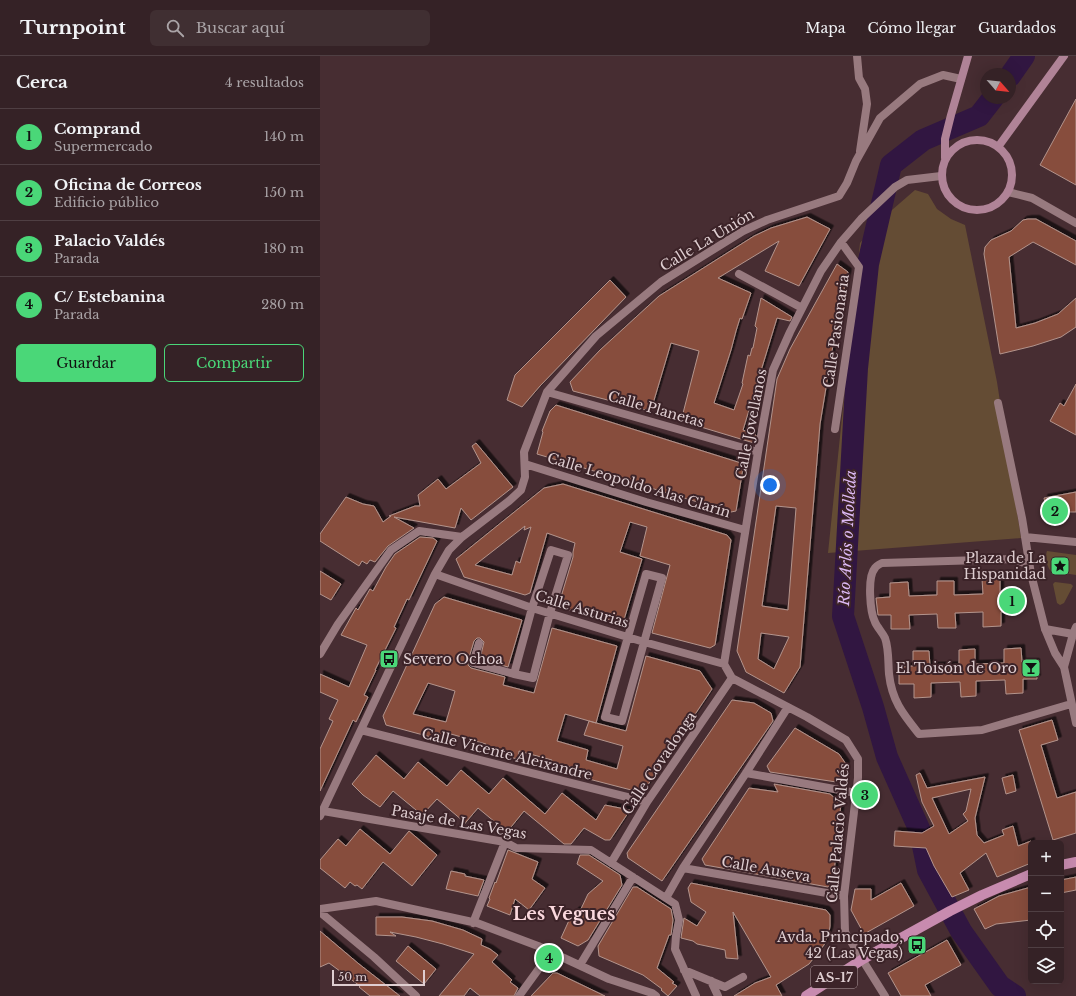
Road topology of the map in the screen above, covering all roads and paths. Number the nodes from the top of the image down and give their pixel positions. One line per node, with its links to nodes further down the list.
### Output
1 (857, 56): 6 (street)
2 (968, 56): 4 (street)
3 (1064, 56): 5 (street)
4 (961, 78): 6 (street, Calle La Unión); 7 (street)
5 (998, 147): 7 (street); 9 (street)
6 (860, 154): 14 (street, Calle La Unión)
7 (945, 158): 8 (street)
8 (941, 176): 9 (street); 11 (street, Calle Jovellanos)
9 (1008, 192): 10 (street)
10 (1076, 223)
11 (841, 242): 13 (street, Calle Jovellanos); 16 (street, Calle Pasionaria)
12 (739, 274): 13 (street)
13 (802, 308): 17 (street, Calle Jovellanos)
14 (547, 392): 17 (street, Calle Planetas); 18 (street, Calle La Unión)
15 (998, 403): 21 (street)
16 (835, 429)
17 (758, 452): 19 (street, Calle Jovellanos)
18 (525, 464): 19 (street, Calle Leopoldo Alas Clarín); 20 (street, Calle La Unión)
19 (745, 530): 33 (street, Calle Jovellanos)
20 (462, 537): 24 (street, Calle La Unión); 32 (street)
21 (1025, 537): 22 (street); 23 (street)
22 (1076, 542)
23 (1029, 565): 27 (street); 37 (street)
24 (435, 574): 25 (street, Calle Asturias); 40 (street, Calle La Unión)
25 (532, 608): 26 (street, Calle Asturias); 26 (street); 35 (street)
26 (550, 613): 29 (street, Calle Asturias); 35 (street)
27 (1045, 629): 28 (street); 34 (street)
28 (1074, 630): 34 (street)
29 (627, 636): 30 (street, Calle Asturias); 30 (street); 30 (street)
30 (644, 642): 33 (street, Calle Asturias)
31 (479, 643): 35 (street)
32 (320, 654)
33 (724, 664): 36 (street)
34 (1064, 667): 37 (street)
35 (514, 674)
36 (732, 678): 38 (street, Calle Palacio Valdés); 43 (street, Calle Covadonga)
37 (1071, 704): 39 (street)
38 (788, 707): 41 (street); 42 (street, Calle Palacio Valdés)
39 (1076, 723)
40 (362, 730): 43 (street, Calle Vicente Aleixandre); 44 (street, Calle La Unión)
41 (746, 773): 42 (street); 49 (street)
42 (856, 794): 52 (street, Calle Palacio Valdés)
43 (647, 802): 47 (street, Calle Covadonga)
44 (321, 813): 45 (street, Pasaje de Las Vegas)
45 (505, 842): 47 (street, Pasaje de Las Vegas); 55 (street)
46 (1076, 862): 48 (main road)
47 (611, 863): 51 (street, Pasaje de Las Vegas)
48 (1064, 864)
49 (683, 868): 52 (street, Calle Auseva); 53 (street)
50 (1028, 875): 57 (main road, AS-17)
51 (633, 878): 53 (street, Pasaje de Las Vegas); 58 (street)
52 (844, 896): 57 (street, Calle Palacio Valdés)
53 (666, 898): 59 (street)
54 (320, 910): 55 (street); 63 (street)
55 (473, 923): 56 (street)
56 (551, 952): 58 (street); 64 (street)
57 (863, 959): 67 (main road, AS-17); 68 (street, Calle Palacio Valdés)
58 (580, 965): 62 (street)
59 (684, 970): 61 (street); 65 (street)
60 (743, 977): 61 (street)
61 (711, 981): 66 (street)
62 (653, 995)
63 (416, 996)
64 (519, 996)
65 (696, 996)
66 (718, 996)
67 (806, 996)
68 (885, 996)

